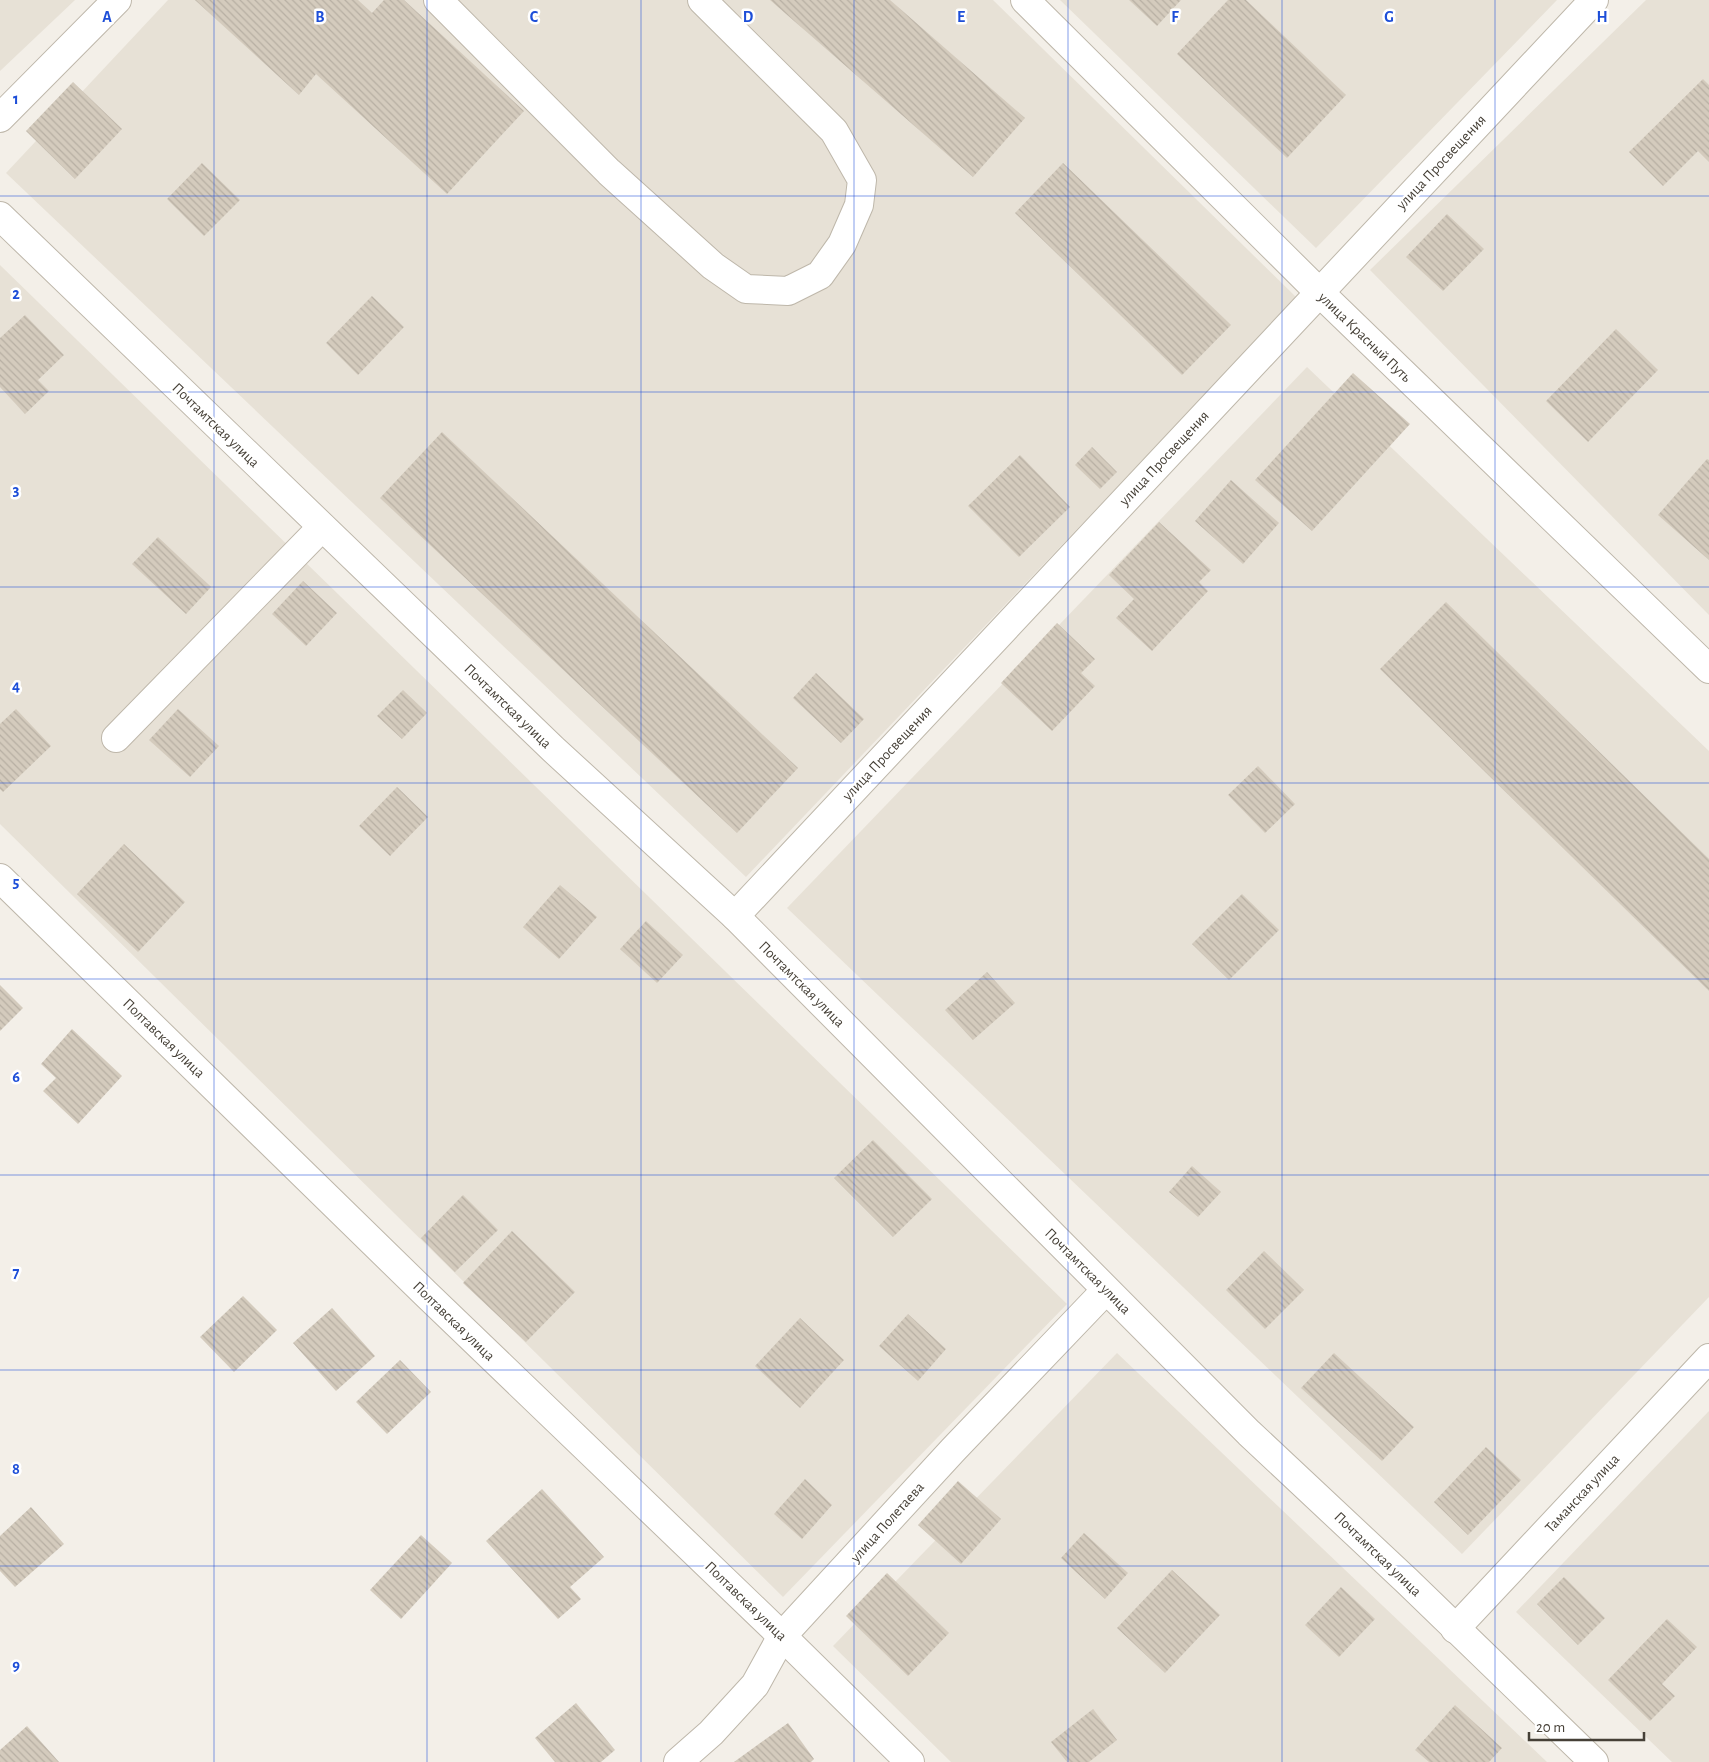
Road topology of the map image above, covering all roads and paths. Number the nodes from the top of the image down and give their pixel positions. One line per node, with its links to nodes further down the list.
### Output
1 (118, 0): 6 (street)
2 (438, 0): 3 (street)
3 (702, 0)
4 (1025, 0): 8 (street, улица Красный Путь)
5 (1594, 0): 8 (street, улица Просвещения)
6 (0, 118)
7 (0, 216): 9 (street, Почтамтская улица)
8 (1319, 292): 10 (street, улица Красный Путь); 13 (street, улица Просвещения)
9 (322, 527): 11 (street); 13 (street, Почтамтская улица)
10 (1709, 669)
11 (116, 738)
12 (0, 878): 17 (street, Полтавская улица)
13 (735, 916): 14 (street, Почтамтская улица)
14 (1106, 1290): 16 (street, Почтамтская улица); 17 (street, улица Полетаева)
15 (1709, 1358): 16 (street, Таманская улица)
16 (1455, 1629): 20 (street, Почтамтская улица)
17 (782, 1636): 18 (street, улица Полетаева); 19 (street, Полтавская улица)
18 (678, 1762)
19 (910, 1762)
20 (1594, 1762)

